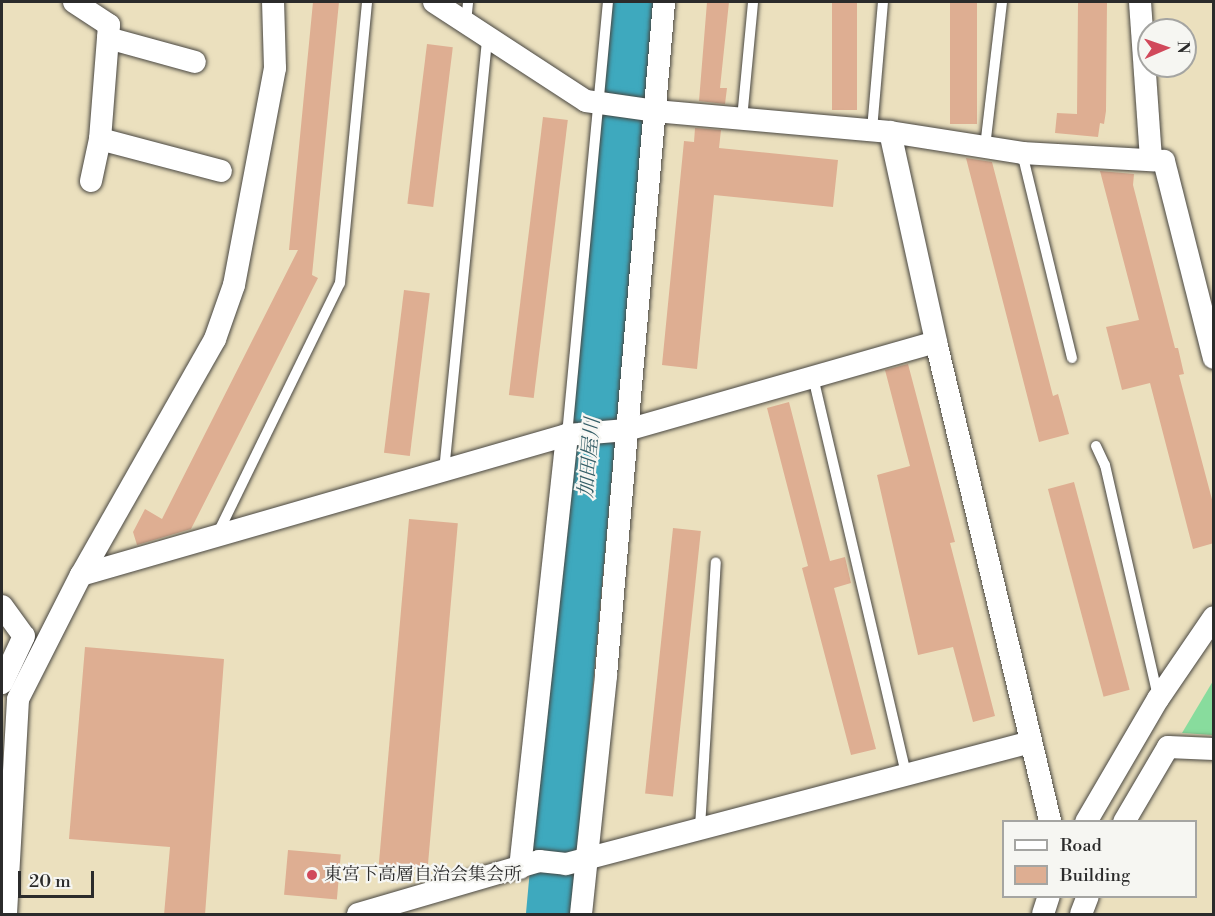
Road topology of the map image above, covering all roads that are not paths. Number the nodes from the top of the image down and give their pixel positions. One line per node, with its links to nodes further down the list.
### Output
1 (74, 2): 13 (street)
2 (273, 2): 34 (street)
3 (368, 2): 32 (lane)
4 (434, 2): 11 (street)
5 (608, 2): 15 (lane)
6 (664, 2): 15 (street)
7 (753, 2): 16 (lane)
8 (883, 2): 17 (lane)
9 (1002, 2): 19 (lane)
10 (1140, 2): 21 (street)
11 (467, 12): 12 (street)
12 (487, 37): 15 (street); 31 (lane)
13 (108, 38): 14 (street); 18 (street)
14 (195, 62)
15 (625, 107): 16 (street); 28 (street); 29 (lane)
16 (742, 119): 17 (street)
17 (881, 131): 19 (street); 24 (street)
18 (100, 139): 22 (street); 23 (street)
19 (985, 147): 20 (street)
20 (1022, 153): 21 (street); 25 (lane)
21 (1151, 159): 26 (street)
22 (221, 171)
23 (91, 181)
24 (936, 342): 27 (street); 40 (street)
25 (1072, 358)
26 (1214, 358)
27 (813, 377): 28 (street); 42 (lane)
28 (627, 430): 29 (street); 47 (street)
29 (567, 435): 31 (street); 48 (street)
30 (1096, 446): 38 (lane)
31 (444, 471): 32 (street)
32 (216, 536): 34 (street)
33 (716, 562): 46 (lane)
34 (81, 575): 39 (street)
35 (2, 606): 37 (street)
36 (1214, 617): 38 (street)
37 (2, 683)
38 (1158, 699): 44 (street)
39 (9, 735): 51 (street)
40 (1030, 742): 42 (street); 43 (street)
41 (1214, 749): 45 (street)
42 (906, 774): 46 (street)
43 (1050, 820)
44 (1087, 820)
45 (1125, 820)
46 (700, 828): 47 (street)
47 (576, 861): 48 (street); 53 (street)
48 (530, 865): 52 (street)
49 (1049, 898): 54 (street)
50 (1088, 898): 55 (street)
51 (6, 915)
52 (358, 915)
53 (581, 915)
54 (1043, 915)
55 (1081, 915)

